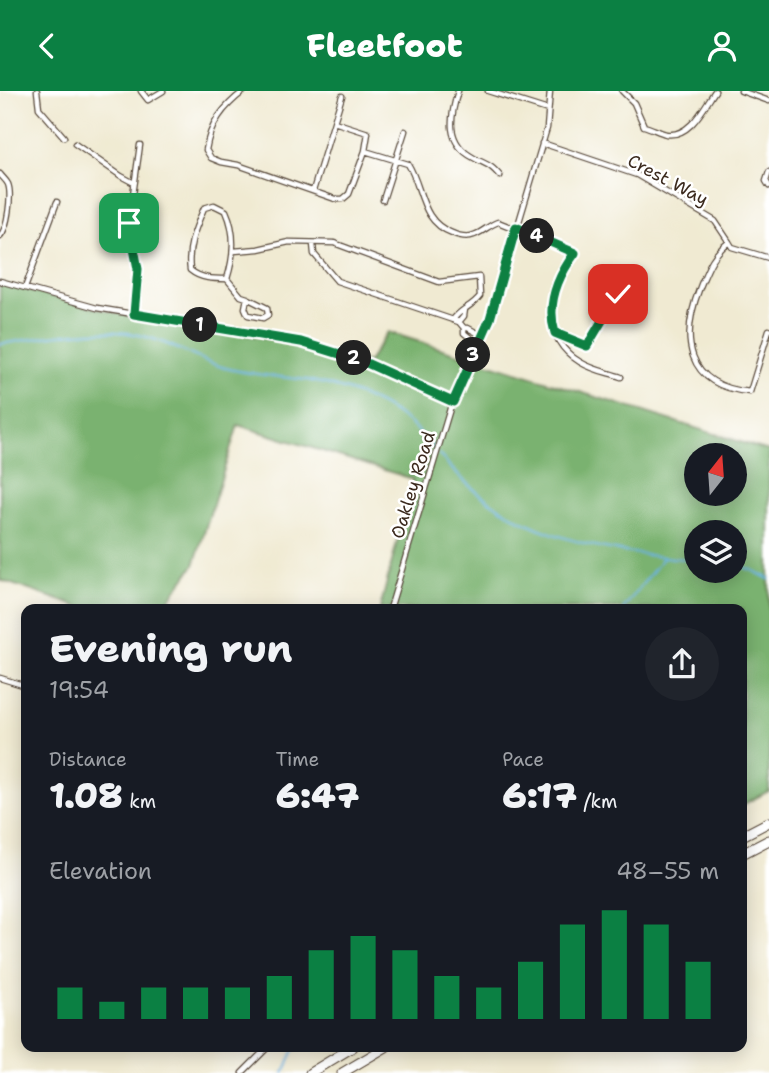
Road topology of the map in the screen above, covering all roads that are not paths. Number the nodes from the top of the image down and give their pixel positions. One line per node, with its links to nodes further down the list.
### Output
1 (37, 91): 17 (street)
2 (141, 91): 3 (street)
3 (163, 91)
4 (244, 91): 28 (street)
5 (458, 91): 25 (street)
6 (488, 91): 14 (street)
7 (550, 91): 14 (street, Oakley Road)
8 (622, 91): 9 (street)
9 (715, 91)
10 (741, 91): 11 (street)
11 (752, 92): 13 (street)
12 (342, 96): 15 (street)
13 (769, 101)
14 (548, 110): 19 (street, Oakley Road)
15 (334, 122): 21 (street); 28 (street)
16 (405, 131): 22 (street)
17 (64, 137)
18 (75, 143): 26 (street)
19 (542, 143): 31 (street, Oakley Road); 33 (street, Crest Way)
20 (140, 145): 26 (street)
21 (365, 151): 22 (street); 28 (street)
22 (396, 160): 29 (street); 31 (street)
23 (769, 171): 27 (street)
24 (0, 174): 32 (street)
25 (500, 176)
26 (134, 183): 43 (street)
27 (769, 186)
28 (313, 191)
29 (383, 200)
30 (57, 202): 39 (street)
31 (516, 227): 48 (street); 49 (street, Oakley Road)
32 (0, 236)
33 (729, 242): 36 (street); 47 (street)
34 (313, 244): 35 (street); 42 (street); 44 (street)
35 (234, 251): 37 (street); 37 (street)
36 (769, 258)
37 (227, 279): 41 (street)
38 (0, 281): 39 (street)
39 (25, 288): 43 (street)
40 (618, 294): 48 (street)
41 (247, 298): 41 (street)
42 (465, 309): 44 (street); 45 (street)
43 (134, 314): 52 (street)
44 (453, 320): 45 (street)
45 (459, 322): 46 (street)
46 (464, 328): 49 (street); 50 (street)
47 (769, 330)
48 (555, 333): 51 (street)
49 (482, 336): 50 (street, Oakley Road)
50 (478, 344): 52 (street, Oakley Road)
51 (621, 377)
52 (453, 402): 53 (street, Oakley Road)
53 (392, 604)
54 (0, 678): 55 (street)
55 (21, 684)
56 (769, 823): 57 (highway)
57 (747, 834)
58 (769, 840): 59 (highway)
59 (747, 851)
60 (264, 1052): 64 (street)
61 (345, 1052): 63 (highway)
62 (378, 1052): 65 (highway)
63 (311, 1072)
64 (242, 1073)
65 (342, 1073)

